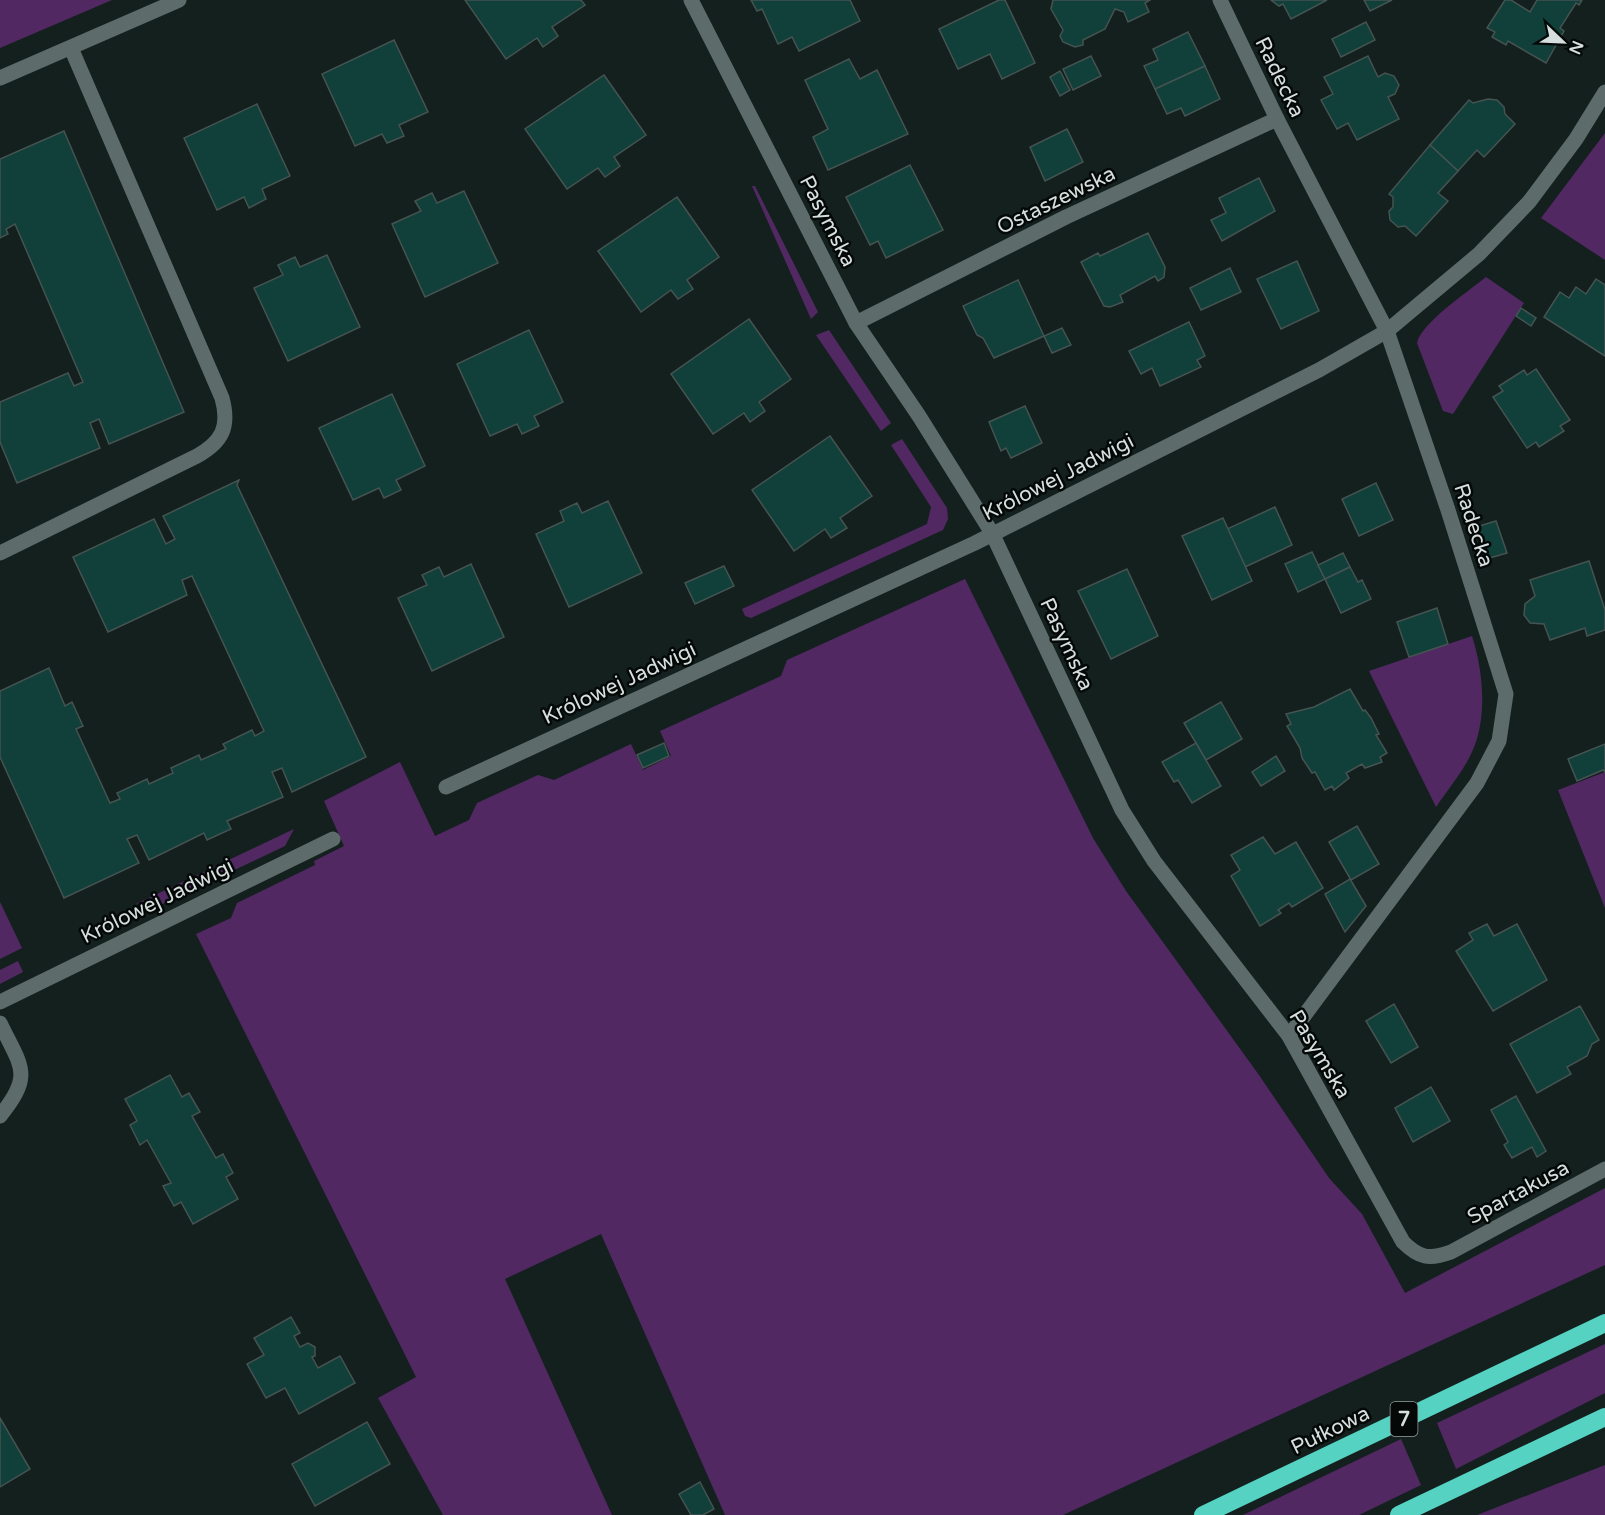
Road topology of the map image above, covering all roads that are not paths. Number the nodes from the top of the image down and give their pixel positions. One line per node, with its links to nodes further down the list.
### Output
1 (179, 0): 4 (street)
2 (691, 0): 8 (street, Pasymska)
3 (1220, 0): 7 (street, Radecka)
4 (71, 48): 5 (street); 11 (street)
5 (0, 78)
6 (1605, 92): 9 (street, Królowej Jadwigi)
7 (1277, 119): 8 (street, Ostaszewska); 9 (street, Radecka)
8 (856, 322): 10 (street, Pasymska)
9 (1387, 331): 10 (street, Królowej Jadwigi); 16 (street, Radecka)
10 (992, 533): 12 (street, Królowej Jadwigi); 16 (street, Pasymska)
11 (0, 553)
12 (446, 787)
13 (333, 839): 14 (street, Królowej Jadwigi)
14 (0, 1002)
15 (0, 1023): 17 (street)
16 (1289, 1036): 19 (street, Pasymska)
17 (0, 1116)
18 (1605, 1169): 19 (street, Spartakusa)
19 (1451, 1252)
20 (1605, 1323): 22 (highway, Pułkowa / 7)
21 (1605, 1417): 23 (highway)
22 (1203, 1515)
23 (1399, 1515)

